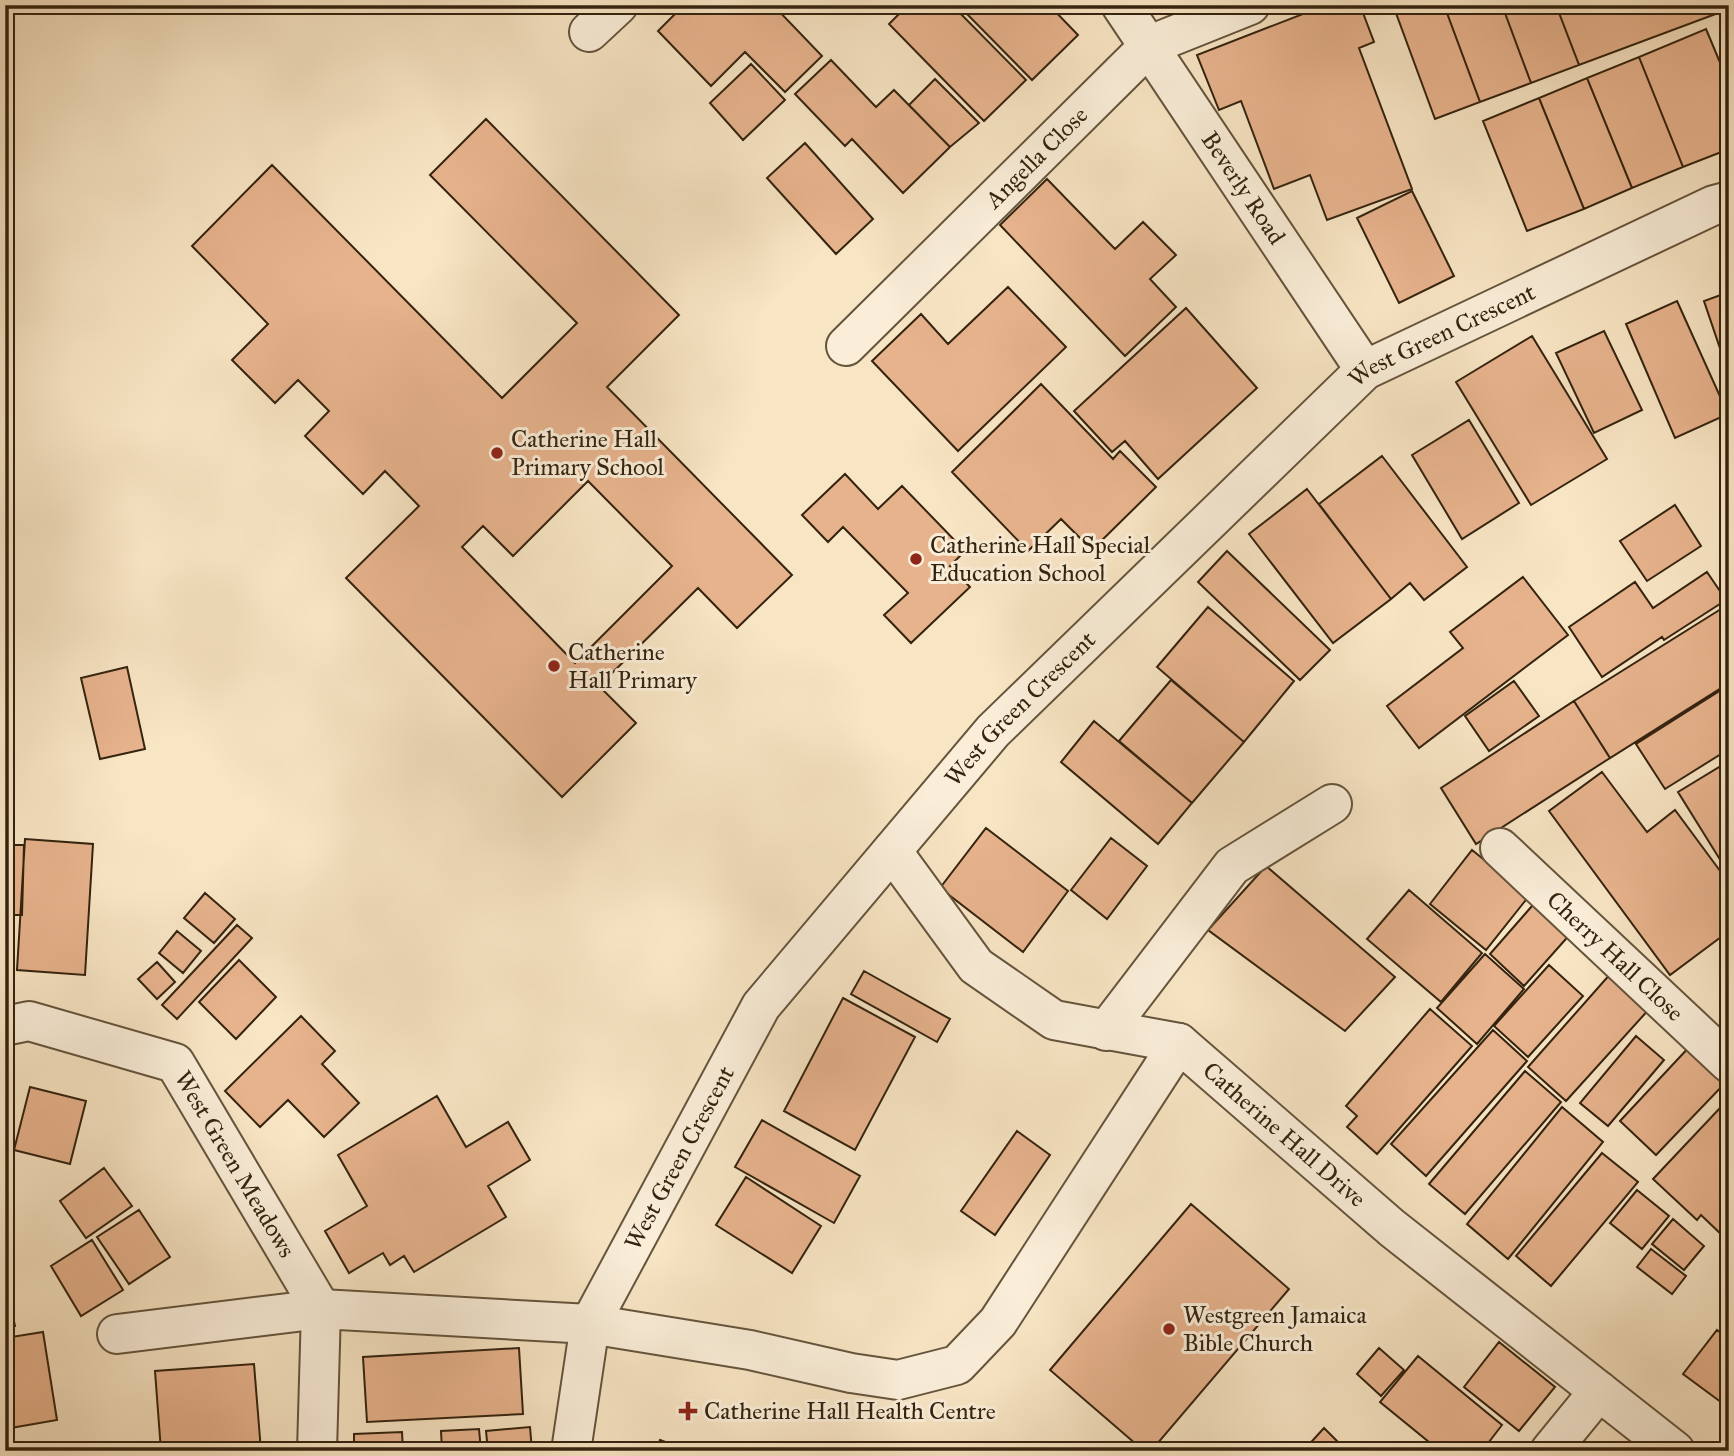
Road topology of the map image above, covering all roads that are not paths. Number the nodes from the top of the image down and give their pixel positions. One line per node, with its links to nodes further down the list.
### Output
1 (618, 5): 4 (street)
2 (1121, 5): 5 (street, Beverly Road)
3 (1251, 5): 5 (street, Angella Close)
4 (589, 32)
5 (1150, 45): 7 (street, Angella Close); 8 (street, Beverly Road)
6 (1729, 201): 8 (street, West Green Crescent)
7 (846, 346)
8 (1365, 370): 11 (street, West Green Crescent)
9 (1332, 804): 13 (street)
10 (1500, 848): 15 (street, Cherry Hall Close)
11 (892, 851): 13 (street, Catherine Hall Drive); 17 (street, West Green Crescent)
12 (5, 1026): 16 (street, West Green Meadows)
13 (1106, 1031): 14 (street, Catherine Hall Drive)
14 (1179, 1043): 17 (street); 19 (street, Catherine Hall Drive)
15 (1729, 1063)
16 (321, 1309): 17 (street); 18 (street); 20 (street)
17 (590, 1324): 21 (street, West Green Crescent)
18 (117, 1334)
19 (1599, 1391): 22 (street); 23 (street, Catherine Hall Drive)
20 (317, 1451)
21 (571, 1451)
22 (1550, 1451)
23 (1675, 1451)

